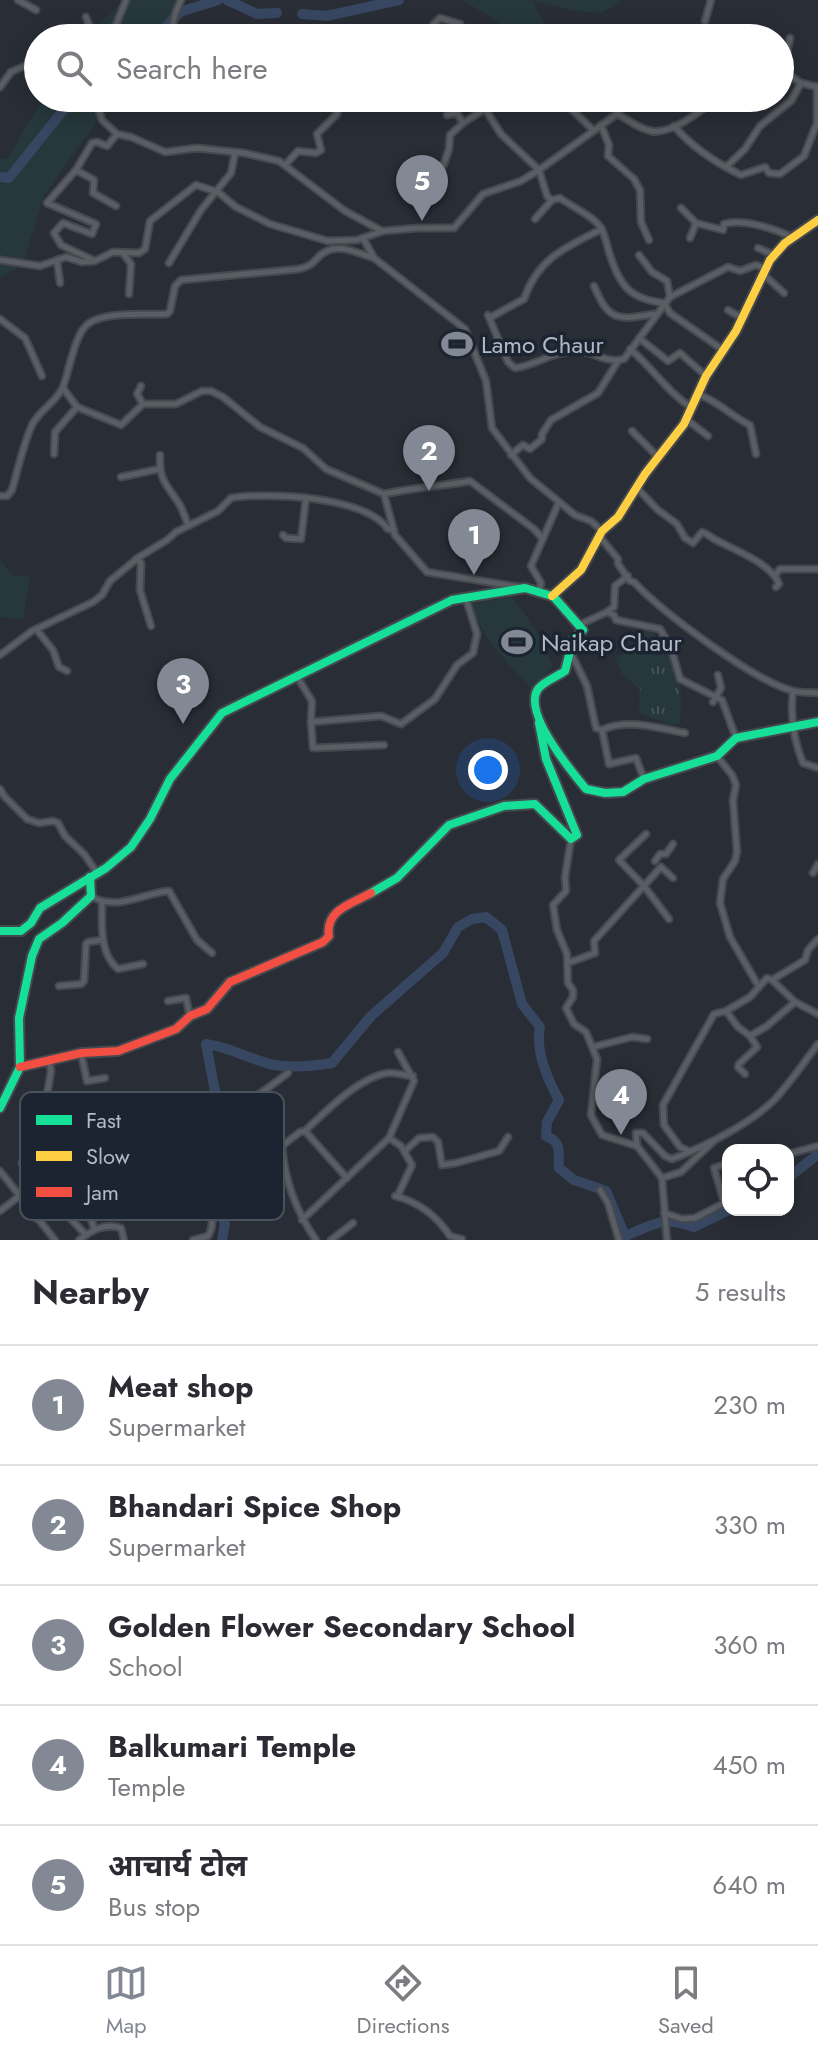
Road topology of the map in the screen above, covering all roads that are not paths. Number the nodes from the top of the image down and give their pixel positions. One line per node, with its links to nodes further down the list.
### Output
1 (18, 0): 5 (street)
2 (126, 0): 9 (street)
3 (181, 0): 10 (street)
4 (711, 0): 7 (street)
5 (36, 10)
6 (86, 17): 8 (street)
7 (705, 21)
8 (89, 24)
9 (116, 24)
10 (173, 24)
11 (434, 24): 12 (street)
12 (460, 24)
13 (24, 66): 16 (street)
14 (794, 78): 15 (street)
15 (801, 83): 17 (street); 18 (street)
16 (0, 87)
17 (817, 87): 35 (street)
18 (794, 96)
19 (98, 112): 32 (street)
20 (337, 112): 34 (street)
21 (479, 112): 28 (street)
22 (487, 112): 37 (street)
23 (574, 112): 31 (street)
24 (701, 112): 30 (street)
25 (777, 112): 35 (street)
26 (617, 114): 29 (street); 30 (street)
27 (447, 115): 28 (street)
28 (463, 123): 40 (street)
29 (601, 125): 31 (street); 51 (street)
30 (674, 126): 35 (street)
31 (593, 130): 37 (street)
32 (117, 134): 33 (street); 36 (street)
33 (235, 153): 34 (street); 38 (street)
34 (286, 164): 47 (street)
35 (726, 168)
36 (76, 170): 41 (street); 59 (street)
37 (539, 170): 39 (street); 47 (street)
38 (218, 192): 49 (street); 53 (street); 60 (street)
39 (552, 200): 43 (street); 46 (street)
40 (431, 201)
41 (116, 206)
42 (681, 208): 45 (street)
43 (535, 219)
44 (818, 220): 48 (street)
45 (696, 223): 48 (street); 50 (street)
46 (602, 229): 67 (street); 75 (street)
47 (383, 231): 49 (street)
48 (792, 237): 55 (street)
49 (363, 238): 56 (street)
50 (690, 238)
51 (649, 240)
52 (758, 248): 55 (street)
53 (123, 253): 59 (street); 65 (street)
54 (639, 255): 66 (street)
55 (774, 255): 61 (street)
56 (374, 258): 79 (street); 90 (street)
57 (0, 260): 58 (street)
58 (57, 260): 59 (street); 62 (street)
59 (95, 261)
60 (169, 263)
61 (764, 271): 64 (street); 66 (street); 70 (street)
62 (60, 283)
63 (594, 286): 69 (street)
64 (784, 293)
65 (129, 294)
66 (670, 297): 67 (street)
67 (664, 303): 69 (street); 74 (street)
68 (728, 310): 70 (street)
69 (655, 314): 72 (street)
70 (742, 318): 74 (street)
71 (0, 319): 76 (street)
72 (639, 338): 73 (street); 77 (street)
73 (630, 349): 75 (street); 83 (street)
74 (723, 351): 77 (street)
75 (618, 361): 90 (street)
76 (42, 376)
77 (706, 376): 80 (street)
78 (141, 386): 81 (street)
79 (63, 388): 82 (street); 96 (street)
80 (697, 394): 83 (street); 88 (street)
81 (143, 404): 82 (street); 95 (street)
82 (77, 407): 87 (street)
83 (692, 408): 84 (street)
84 (686, 419): 86 (street); 91 (street)
85 (632, 431): 91 (street)
86 (708, 436)
87 (54, 454)
88 (756, 454)
89 (160, 455): 92 (street)
90 (511, 455): 98 (street)
91 (658, 457): 94 (street)
92 (159, 469): 93 (street); 99 (street)
93 (121, 477)
94 (637, 488): 101 (street); 106 (street)
95 (384, 494): 100 (street); 103 (street)
96 (0, 496)
97 (306, 498): 99 (street); 100 (street); 102 (street)
98 (559, 502): 101 (street); 103 (street)
99 (188, 525): 104 (street)
100 (394, 530): 109 (street)
101 (601, 534): 107 (street); 111 (street)
102 (283, 535)
103 (542, 538): 110 (street)
104 (136, 559): 115 (street); 116 (street)
105 (818, 569): 106 (street)
106 (775, 575): 108 (street)
107 (628, 576): 113 (street); 122 (street)
108 (776, 587)
109 (525, 588): 110 (street); 112 (street)
110 (539, 592): 111 (street)
111 (553, 596): 114 (street)
112 (466, 599): 120 (street); 125 (street)
113 (607, 612): 114 (street); 124 (street)
114 (581, 624): 117 (street)
115 (151, 626)
116 (36, 629): 118 (street); 119 (street)
117 (571, 653): 127 (street); 129 (street)
118 (0, 655)
119 (67, 671)
120 (296, 675): 125 (street); 143 (street)
121 (718, 675): 124 (street)
122 (793, 691): 123 (street); 128 (street)
123 (818, 693)
124 (715, 699): 131 (street)
125 (311, 722): 132 (street)
126 (818, 722): 128 (street)
127 (539, 723): 135 (street); 138 (street)
128 (793, 725): 131 (street); 134 (street)
129 (602, 730): 130 (street); 135 (street)
130 (685, 733)
131 (736, 738): 133 (street)
132 (384, 745)
133 (717, 756): 135 (street); 157 (street)
134 (818, 768)
135 (644, 779)
136 (0, 789): 143 (street)
137 (646, 834): 145 (street)
138 (571, 839): 153 (street); 162 (street)
139 (673, 844): 141 (street)
140 (818, 864): 142 (street)
141 (661, 867): 144 (street); 145 (street)
142 (813, 873)
143 (94, 876): 146 (street); 149 (street)
144 (673, 878)
145 (644, 886): 148 (street); 153 (street)
146 (91, 896): 147 (street); 170 (street)
147 (102, 903): 151 (street); 152 (street)
148 (669, 919)
149 (0, 931)
150 (818, 939): 155 (street)
151 (102, 940): 154 (street); 156 (street)
152 (212, 953)
153 (568, 963): 166 (street)
154 (143, 964)
155 (772, 980): 157 (street); 159 (street)
156 (59, 986)
157 (760, 988): 160 (street)
158 (168, 1001): 162 (street)
159 (795, 1002): 161 (street); 163 (street)
160 (726, 1011): 163 (street); 186 (street)
161 (818, 1014)
162 (190, 1016): 168 (street)
163 (750, 1036): 172 (street)
164 (647, 1039): 166 (street)
165 (818, 1044): 181 (street)
166 (593, 1047): 183 (street)
167 (398, 1052): 173 (street)
168 (81, 1053): 169 (street); 174 (street)
169 (49, 1061): 170 (street); 175 (street)
170 (20, 1067): 177 (street)
171 (288, 1073): 176 (street)
172 (745, 1074)
173 (413, 1076): 178 (street); 180 (street)
174 (105, 1078)
175 (48, 1092)
176 (263, 1092)
177 (0, 1108)
178 (305, 1131): 182 (street); 191 (street)
179 (508, 1137): 185 (street)
180 (389, 1138): 185 (street); 191 (street)
181 (716, 1138): 186 (street); 192 (street)
182 (284, 1144)
183 (637, 1146): 186 (street); 192 (street)
184 (818, 1146): 187 (street)
185 (405, 1151): 207 (street)
186 (692, 1151)
187 (794, 1152)
188 (284, 1156): 203 (street)
189 (722, 1165): 194 (street)
190 (0, 1171): 195 (street)
191 (347, 1178): 203 (street)
192 (662, 1178): 198 (street)
193 (600, 1190): 214 (street)
194 (722, 1191)
195 (20, 1195): 197 (street)
196 (722, 1204): 198 (street)
197 (0, 1211)
198 (664, 1213): 215 (street)
199 (38, 1220): 208 (street)
200 (72, 1220): 206 (street)
201 (91, 1220): 205 (street)
202 (213, 1220): 211 (street)
203 (302, 1220): 212 (street)
204 (353, 1223): 213 (street)
205 (94, 1228): 206 (street); 210 (street)
206 (86, 1235): 209 (street)
207 (462, 1239)
208 (55, 1240)
209 (79, 1240)
210 (124, 1240)
211 (193, 1240)
212 (316, 1240)
213 (331, 1240)
214 (619, 1240)
215 (667, 1240)

